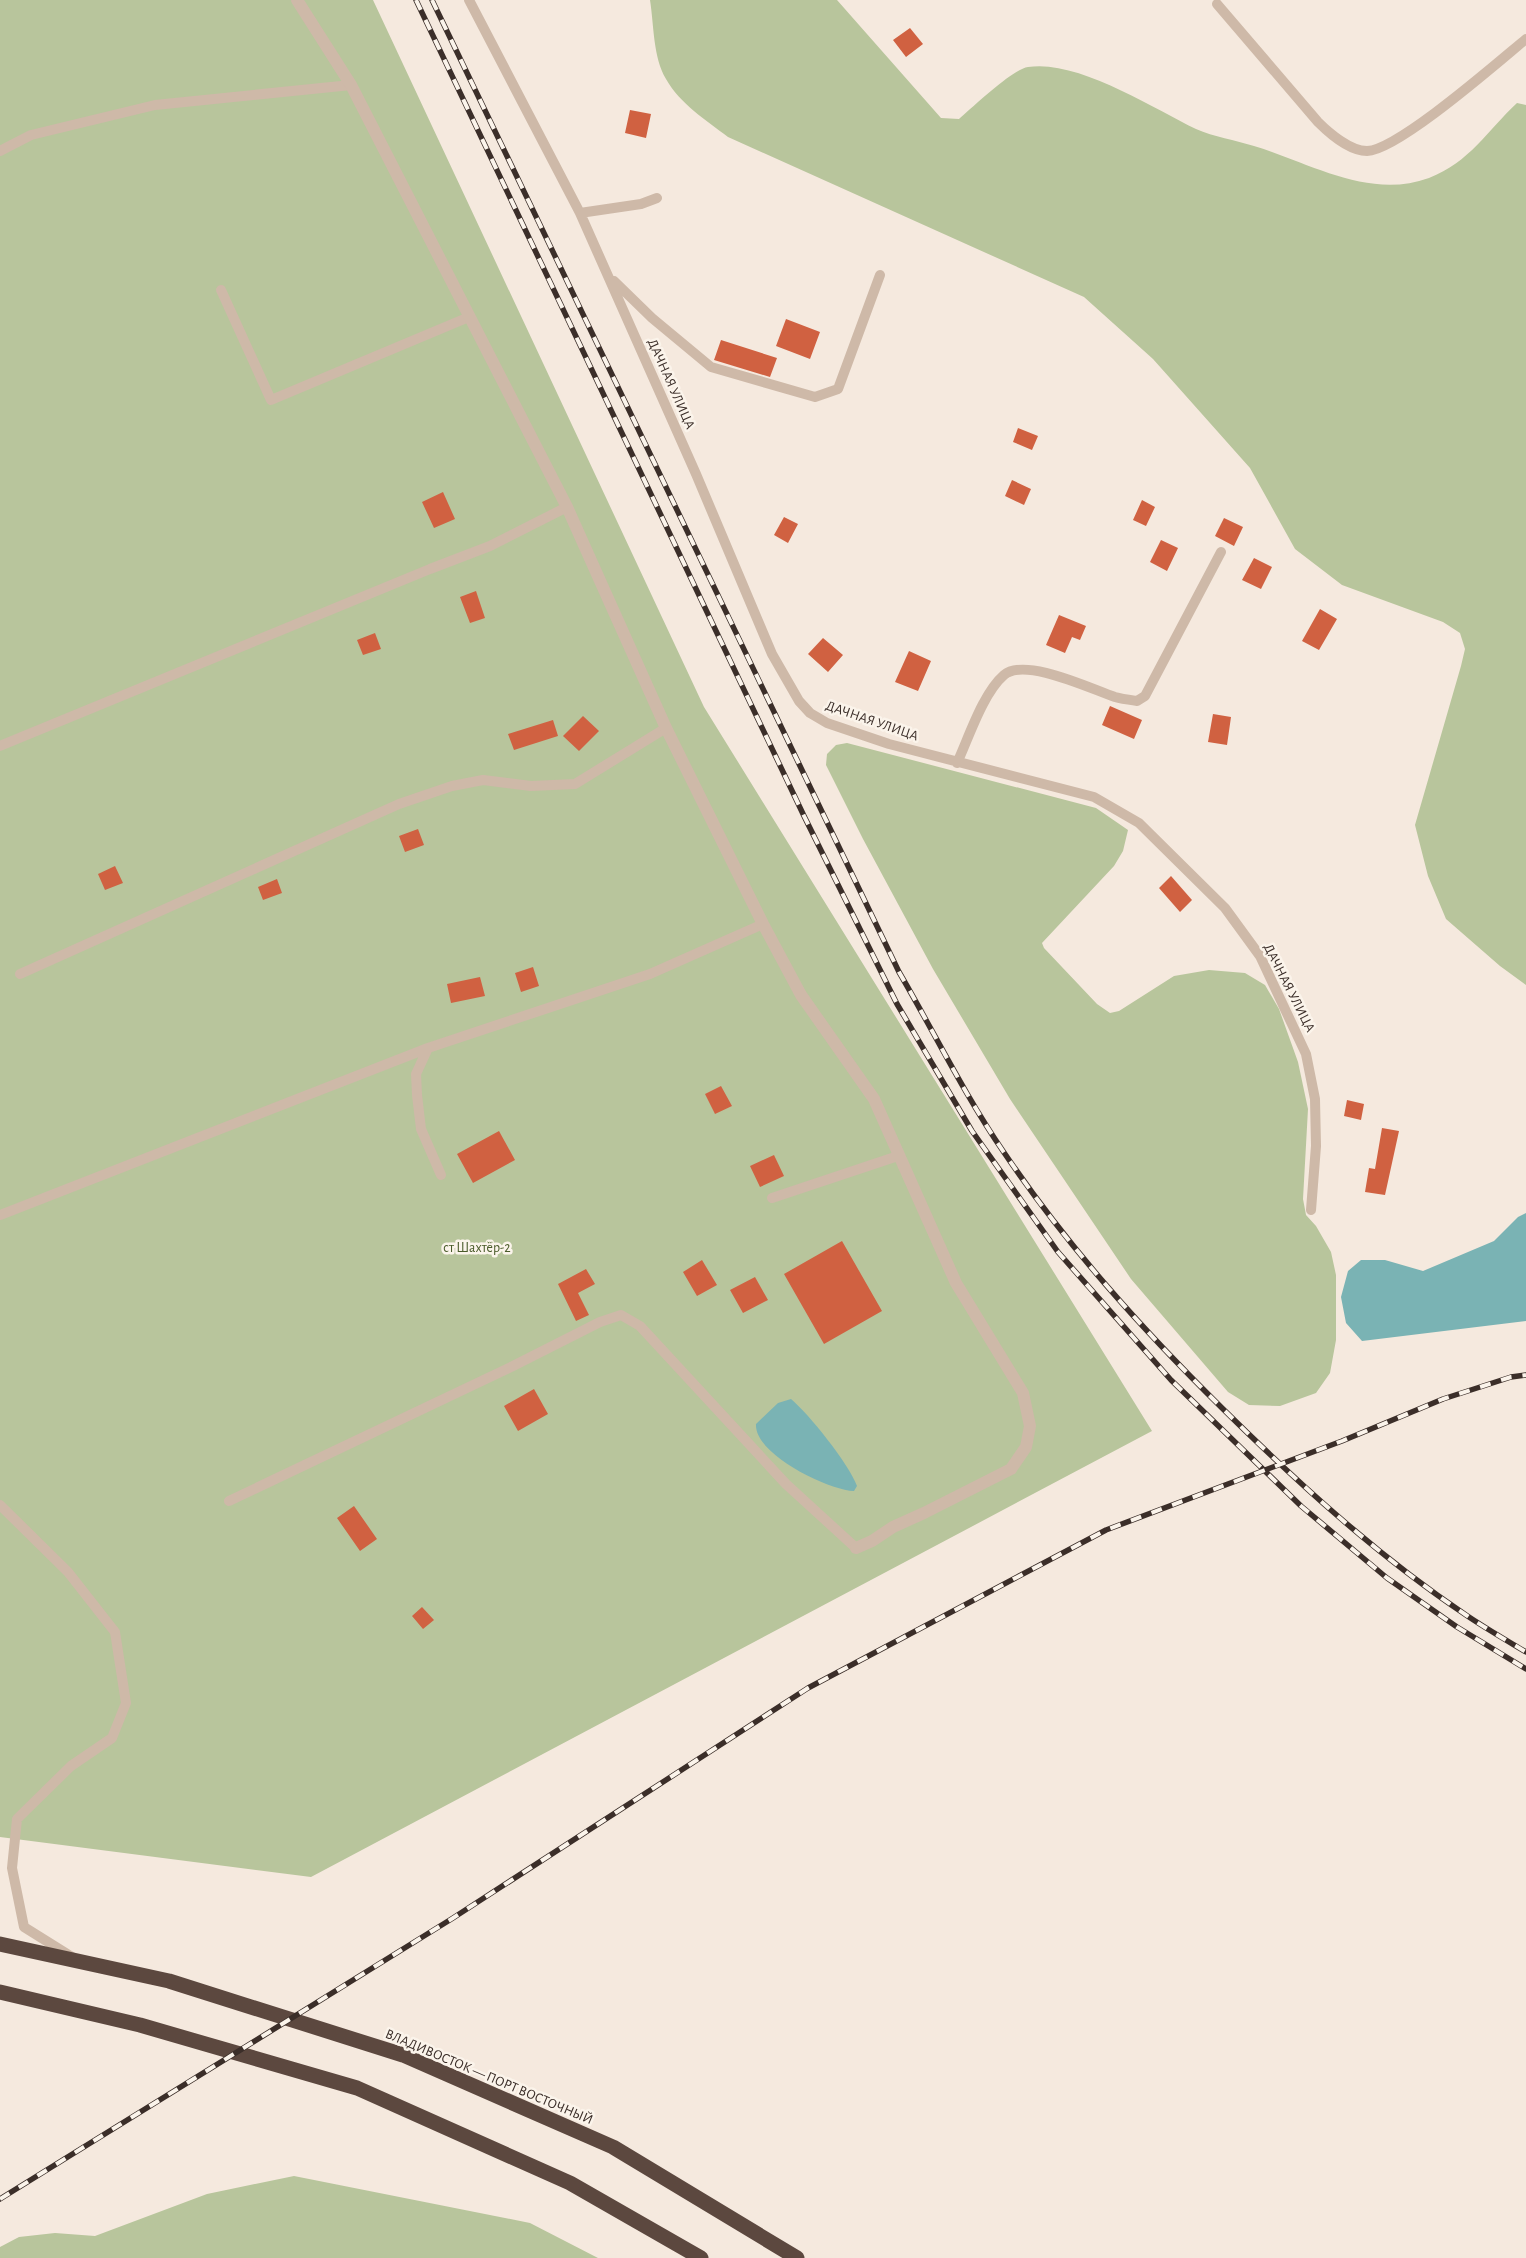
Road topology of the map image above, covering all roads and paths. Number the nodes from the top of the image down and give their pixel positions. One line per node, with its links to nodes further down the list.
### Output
1 (297, 0): 5 (street)
2 (469, 0): 8 (lane, ДАЧНАЯ УЛИЦА)
3 (1217, 4): 4 (lane)
4 (1526, 39)
5 (351, 85): 6 (lane); 12 (street)
6 (0, 151)
7 (657, 198): 8 (lane)
8 (580, 213): 10 (lane, ДАЧНАЯ УЛИЦА)
9 (880, 275): 10 (lane)
10 (609, 276): 17 (lane, ДАЧНАЯ УЛИЦА)
11 (221, 290): 12 (lane)
12 (469, 316): 13 (street)
13 (566, 507): 15 (street); 16 (lane)
14 (1221, 552): 17 (lane)
15 (666, 728): 18 (street); 19 (lane)
16 (0, 746)
17 (957, 763): 24 (lane, ДАЧНАЯ УЛИЦА)
18 (763, 924): 20 (lane); 21 (street)
19 (20, 974)
20 (428, 1048): 22 (lane); 25 (lane)
21 (898, 1156): 23 (lane); 28 (street)
22 (441, 1175)
23 (772, 1198)
24 (1311, 1210)
25 (0, 1215)
26 (229, 1501): 28 (lane)
27 (0, 1506): 30 (lane)
28 (856, 1548)
29 (0, 1944): 30 (highway, ВЛАДИВОСТОК — ПОРТ ВОСТОЧНЫЙ)
30 (79, 1961): 33 (highway, ВЛАДИВОСТОК — ПОРТ ВОСТОЧНЫЙ)
31 (0, 1992): 32 (highway)
32 (701, 2258)
33 (797, 2258)

